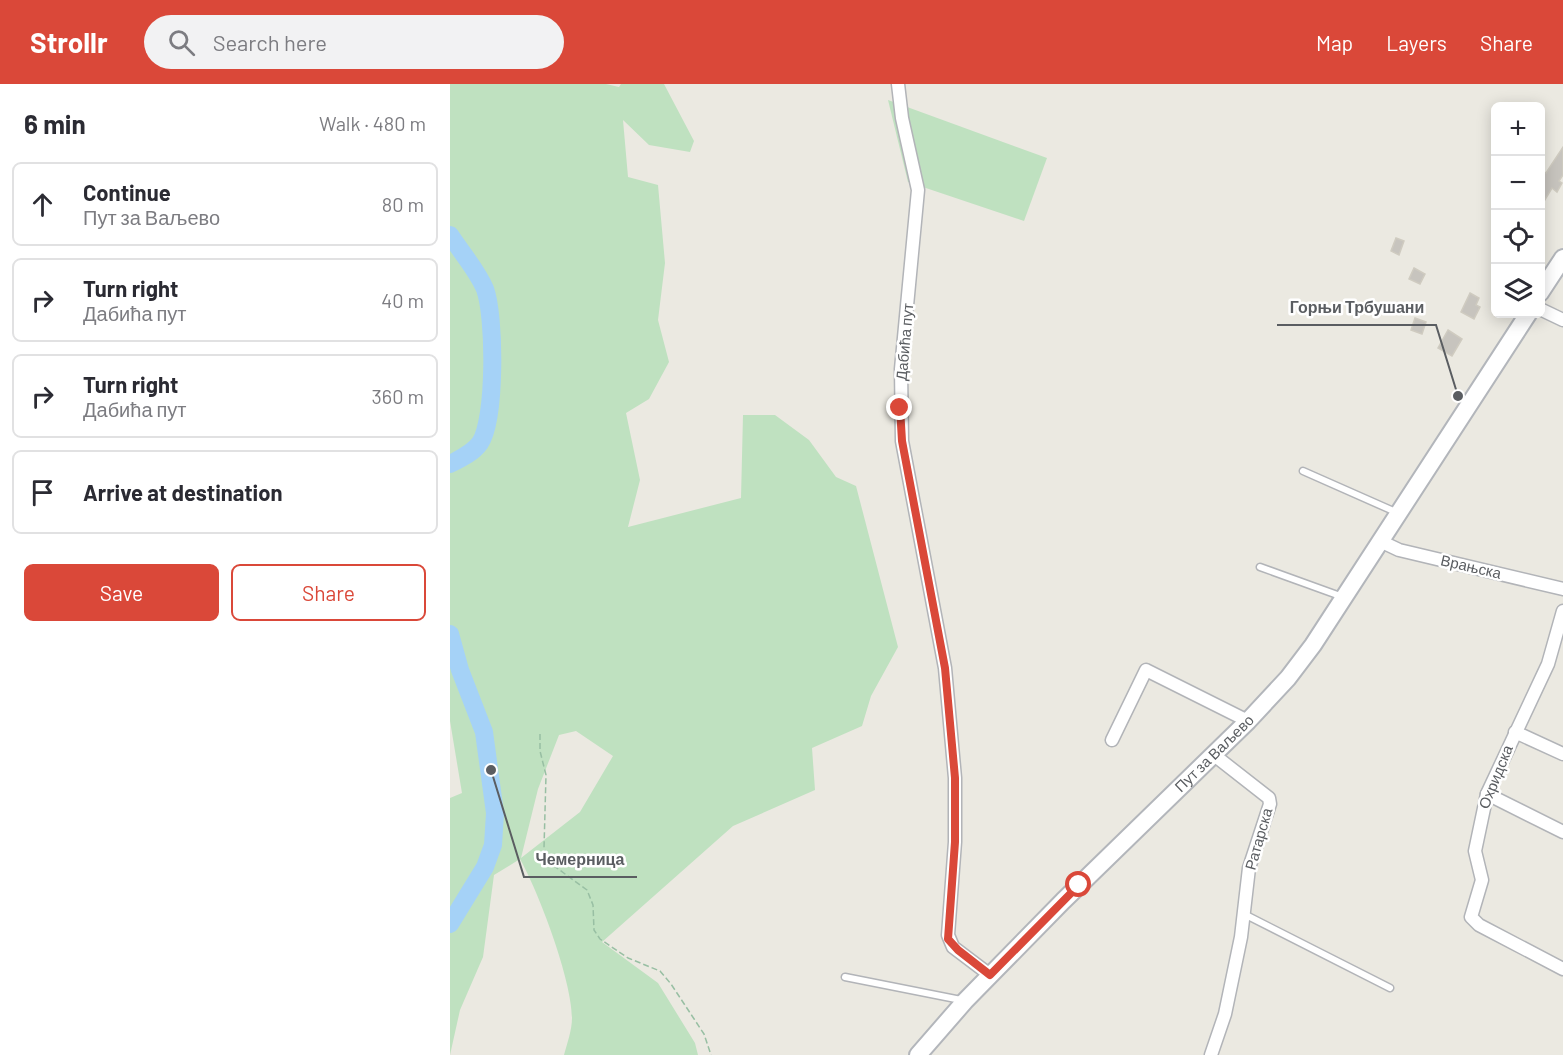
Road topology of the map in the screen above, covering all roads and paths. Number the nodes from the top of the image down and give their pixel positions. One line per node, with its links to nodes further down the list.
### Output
1 (898, 84): 24 (street, Дабића пут)
2 (1563, 258): 3 (main road)
3 (1545, 286)
4 (1545, 311): 6 (street)
5 (1525, 318): 8 (main road, Пут за Ваљево)
6 (1563, 320)
7 (1303, 471): 8 (lane)
8 (1399, 513): 9 (main road, Пут за Ваљево)
9 (1380, 541): 11 (street, Врањска); 12 (main road, Пут за Ваљево)
10 (1260, 567): 12 (lane)
11 (1563, 589)
12 (1344, 598): 14 (main road, Пут за Ваљево)
13 (1563, 611): 15 (street, Охридска)
14 (1248, 722): 17 (street); 19 (main road, Пут за Ваљево)
15 (1515, 732): 18 (street); 20 (street, Охридска)
16 (540, 734): 28 (path)
17 (1113, 740)
18 (1563, 754)
19 (1214, 755): 22 (street, Ратарска); 24 (main road, Пут за Ваљево)
20 (1487, 794): 21 (street); 23 (street, Охридска)
21 (1563, 832)
22 (1244, 914): 26 (lane); 30 (street, Ратарска)
23 (1563, 969)
24 (990, 975): 27 (main road, Пут за Ваљево)
25 (845, 977): 27 (lane)
26 (1390, 988)
27 (965, 1001): 29 (main road, Пут за Ваљево)
28 (711, 1055)
29 (918, 1055)
30 (1211, 1055)

